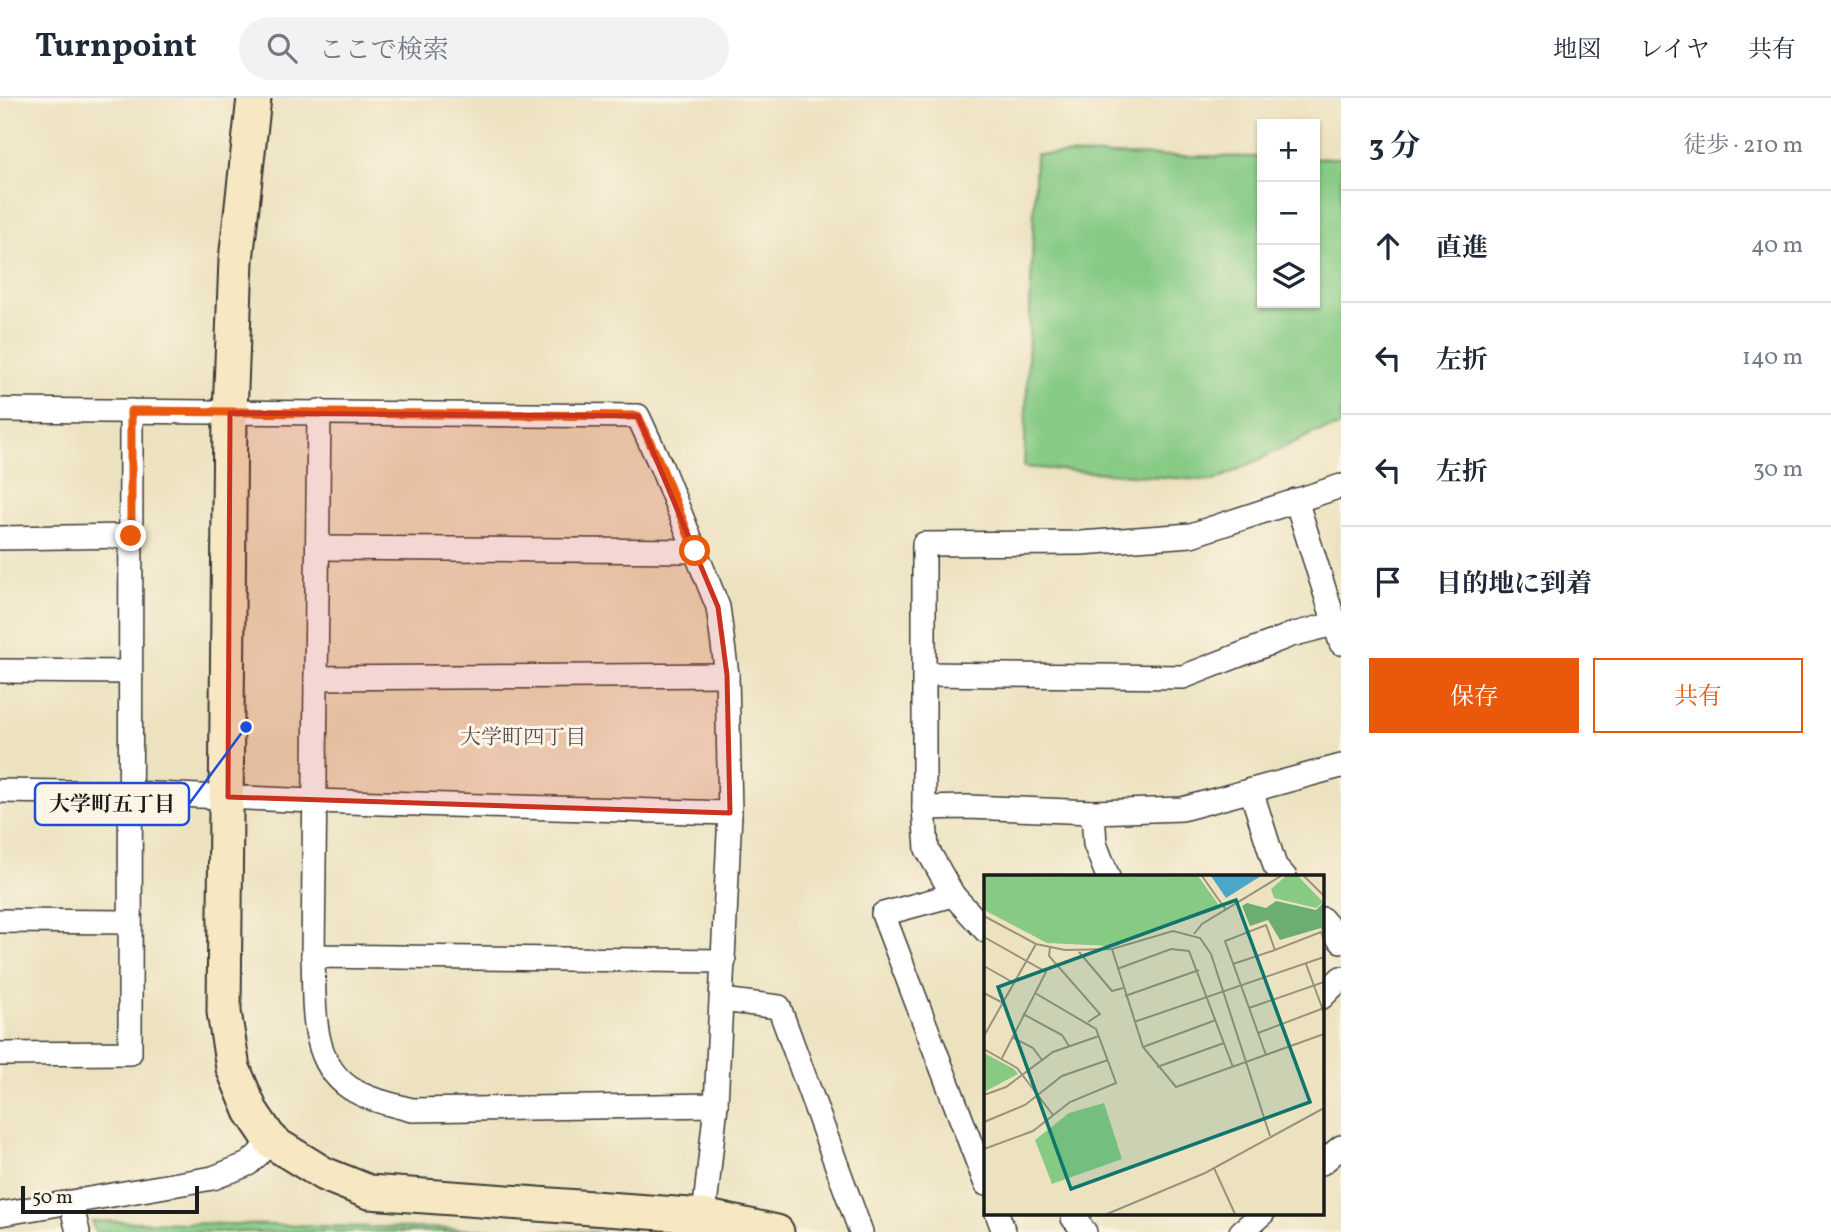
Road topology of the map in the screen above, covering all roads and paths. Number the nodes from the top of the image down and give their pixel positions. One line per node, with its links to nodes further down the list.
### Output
1 (254, 98): 5 (street)
2 (0, 410): 3 (street)
3 (131, 411): 5 (street); 8 (street)
4 (319, 411): 5 (street); 10 (street); 11 (street)
5 (230, 413): 22 (street)
6 (1341, 486): 7 (street)
7 (1296, 500): 12 (street); 15 (street)
8 (131, 536): 9 (street); 14 (street)
9 (0, 538)
10 (319, 548): 11 (street); 17 (street)
11 (695, 551): 16 (street)
12 (1339, 629): 15 (street)
13 (0, 671): 14 (street)
14 (130, 672): 21 (street)
15 (925, 674): 24 (street)
16 (727, 676): 17 (street); 26 (street)
17 (316, 678): 23 (street)
18 (1341, 766): 19 (street)
19 (1251, 790): 25 (street); 28 (street)
20 (0, 791): 21 (street)
21 (130, 793): 22 (street); 32 (street)
22 (228, 797): 23 (street); 42 (street)
23 (313, 801): 26 (street); 35 (street)
24 (924, 808): 25 (street); 29 (street)
25 (1093, 812): 27 (street)
26 (730, 813): 36 (street)
27 (1107, 875)
28 (1283, 875)
29 (953, 895): 33 (street); 45 (street)
30 (0, 921): 32 (street)
31 (1324, 921): 34 (street)
32 (130, 922): 40 (street)
33 (984, 929)
34 (1341, 941)
35 (313, 956): 36 (street); 41 (street)
36 (724, 961): 39 (street)
37 (1341, 978): 38 (street)
38 (1324, 995)
39 (722, 1000): 41 (street); 53 (street)
40 (0, 1054)
41 (716, 1105): 50 (street)
42 (272, 1142): 46 (street); 50 (street)
43 (1341, 1147): 44 (street)
44 (1324, 1161)
45 (984, 1179)
46 (71, 1203): 47 (street); 51 (street)
47 (0, 1214)
48 (997, 1214): 54 (street)
49 (1078, 1214): 55 (street)
50 (704, 1216): 52 (street)
51 (78, 1232)
52 (777, 1232)
53 (861, 1232)
54 (1004, 1232)
55 (1085, 1232)

